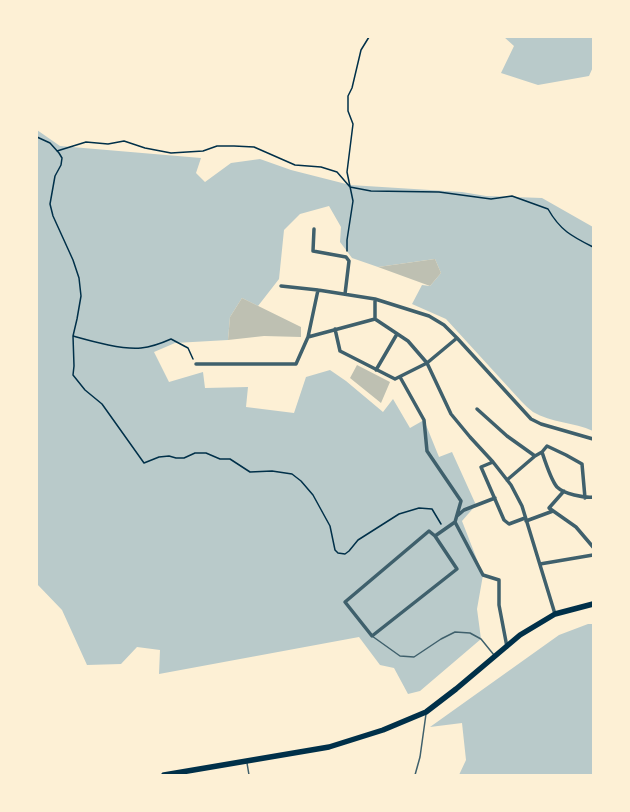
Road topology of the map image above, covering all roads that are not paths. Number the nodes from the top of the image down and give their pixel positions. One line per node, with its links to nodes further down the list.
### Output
1 (314, 229): 4 (street)
2 (282, 286): 3 (street)
3 (318, 290): 4 (street); 9 (street)
4 (345, 294): 5 (street)
5 (375, 299): 6 (street); 10 (street)
6 (375, 319): 7 (street); 8 (street)
7 (335, 330): 9 (street); 13 (street)
8 (397, 334): 11 (street); 13 (street)
9 (308, 337): 12 (street)
10 (457, 338): 11 (street); 16 (street)
11 (427, 363): 14 (street); 19 (street)
12 (196, 364)
13 (376, 370): 14 (street)
14 (400, 377): 26 (street)
15 (477, 409): 18 (street)
16 (593, 439)
17 (542, 452): 18 (street); 21 (street); 24 (street)
18 (536, 456): 20 (street)
19 (493, 462): 20 (street); 23 (street)
20 (507, 480): 27 (street)
21 (564, 491): 24 (street); 25 (street)
22 (593, 497): 24 (street)
23 (495, 498): 26 (street); 27 (street)
24 (585, 498)
25 (553, 511): 27 (street); 30 (street)
26 (457, 516): 28 (street)
27 (526, 520): 32 (street)
28 (455, 522): 29 (street); 36 (street)
29 (435, 536): 35 (street); 35 (street)
30 (593, 547)
31 (593, 555): 32 (street)
32 (540, 564): 34 (street)
33 (593, 604): 34 (main road)
34 (555, 614): 36 (main road)
35 (372, 636): 37 (lane)
36 (507, 647): 37 (main road)
37 (495, 656): 38 (main road)
38 (426, 712): 39 (main road); 42 (lane)
39 (246, 761): 40 (main road); 41 (lane)
40 (164, 775)
41 (249, 775)
42 (415, 775)

